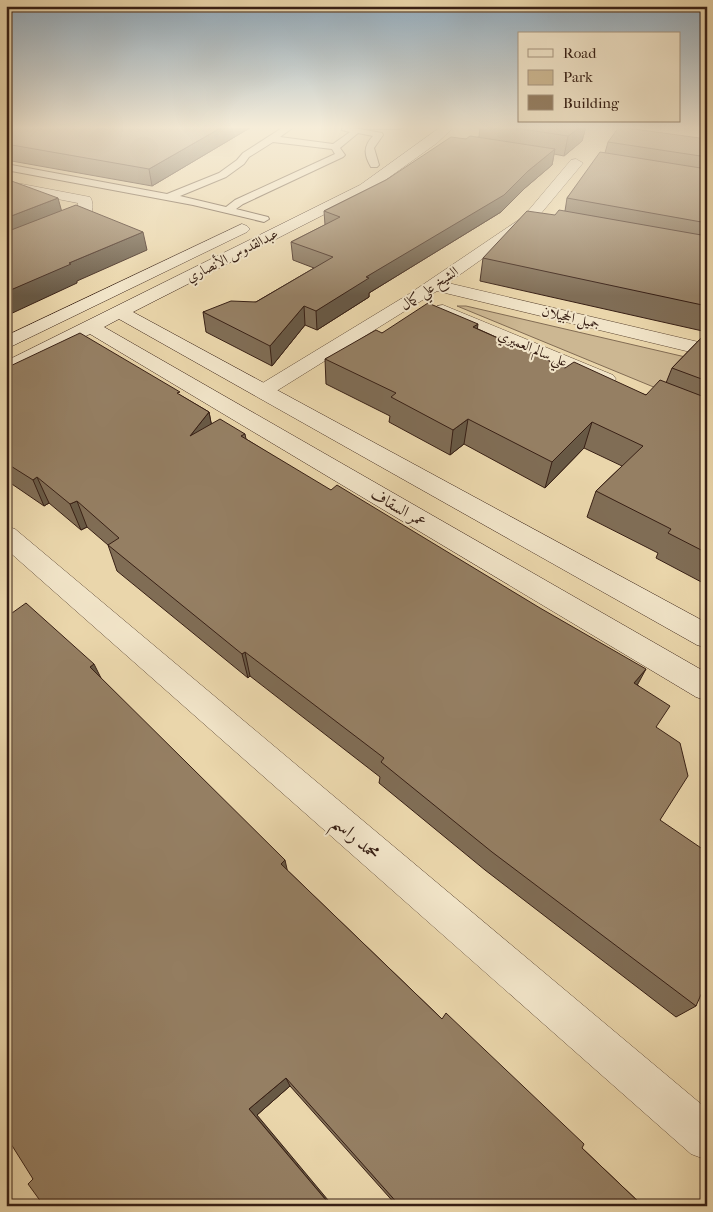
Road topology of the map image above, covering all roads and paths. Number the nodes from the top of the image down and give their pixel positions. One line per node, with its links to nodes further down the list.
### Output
1 (87, 183): 9 (lane)
2 (191, 183): 8 (lane)
3 (203, 183): 8 (lane)
4 (281, 183): 10 (lane)
5 (373, 183): 18 (street, عبدالقدوس الأنصاري)
6 (563, 183): 13 (street, الشيخ علي كمال)
7 (6, 185): 15 (street)
8 (189, 189): 9 (lane)
9 (167, 198): 10 (lane)
10 (229, 210): 12 (lane)
11 (280, 211): 12 (street, عبدالقدوس الأنصاري)
12 (264, 219): 20 (street, عبدالقدوس الأنصاري)
13 (528, 220): 14 (street); 16 (street, الشيخ علي كمال)
14 (547, 224)
15 (6, 247)
16 (435, 285): 17 (street, الشيخ علي كمال); 21 (street, جميل الحجيلان)
17 (415, 298): 23 (street, علي سالم العميري); 24 (street, الشيخ علي كمال)
18 (120, 312): 19 (street, عبدالقدوس الأنصاري); 24 (street)
19 (91, 327): 22 (street, عبدالقدوس الأنصاري); 27 (street, عمر السقاف)
20 (6, 343)
21 (707, 350)
22 (6, 369)
23 (625, 386)
24 (263, 391): 26 (street)
25 (6, 535): 28 (street, محمد راسم)
26 (707, 638)
27 (707, 688)
28 (707, 1138)

